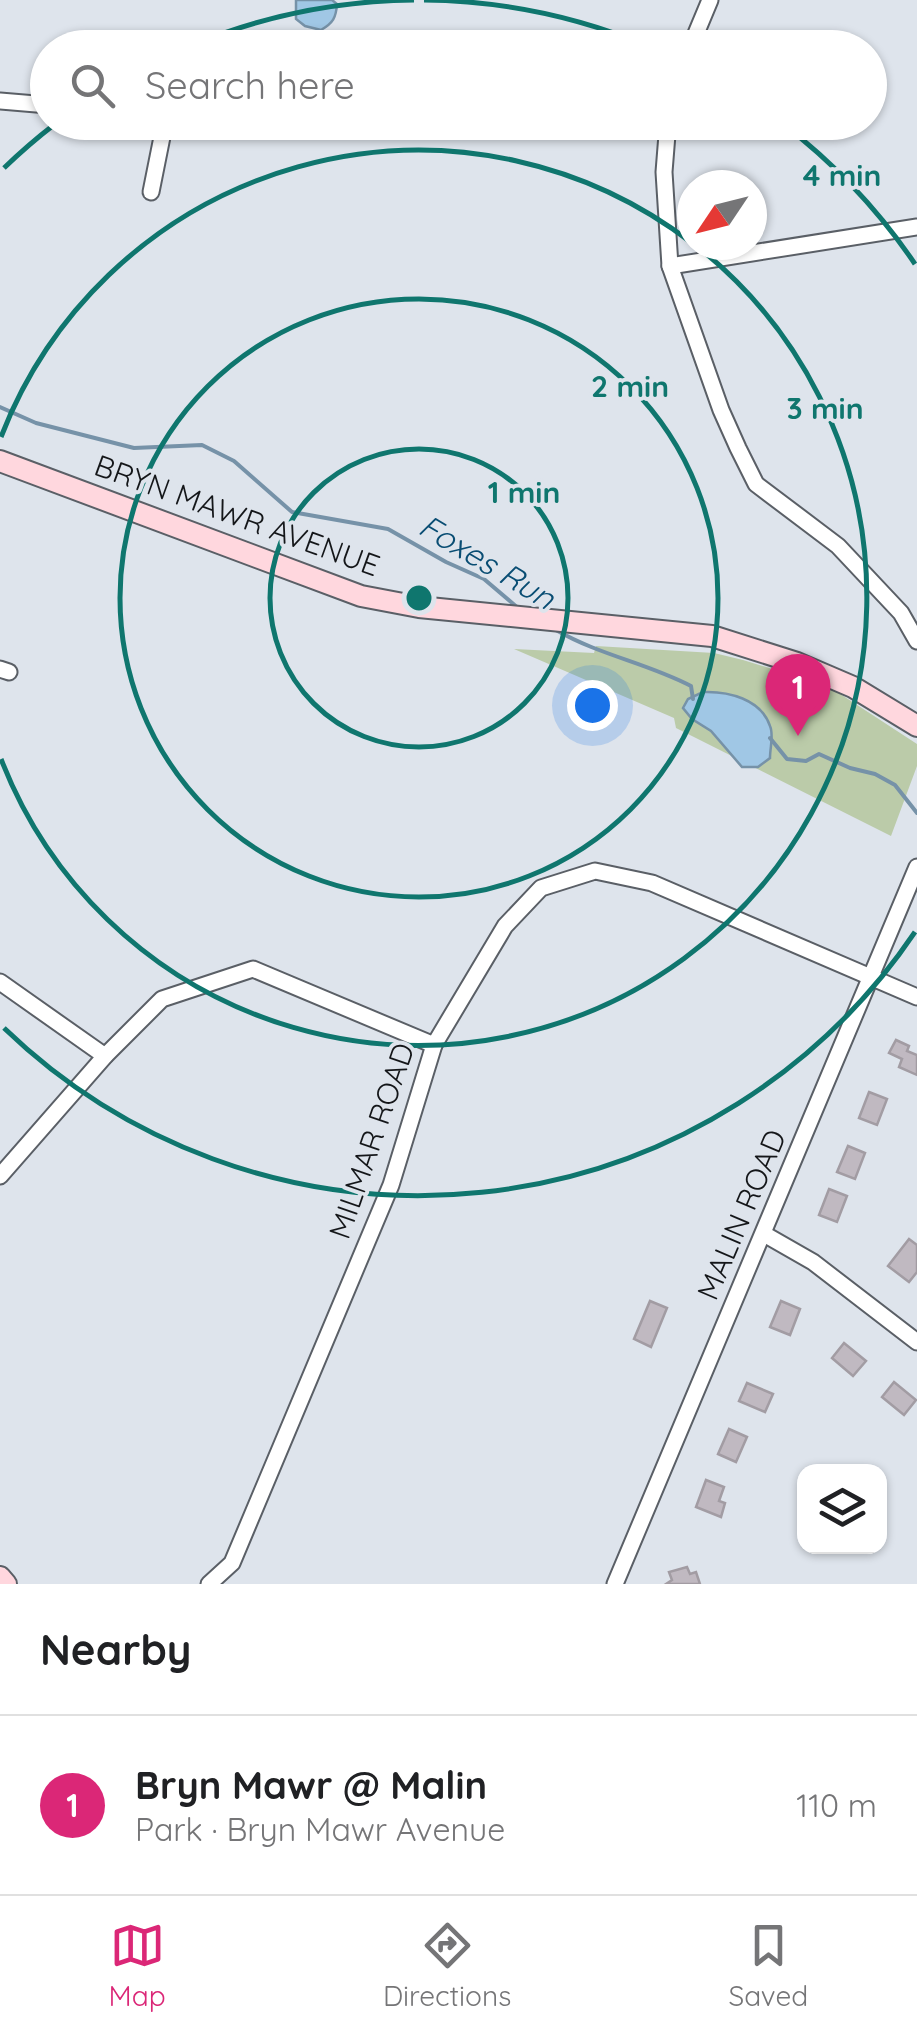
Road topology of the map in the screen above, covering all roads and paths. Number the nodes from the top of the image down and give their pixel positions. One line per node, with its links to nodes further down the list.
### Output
1 (710, 0): 2 (street)
2 (698, 30)
3 (0, 101): 4 (street)
4 (30, 104)
5 (162, 140): 7 (street)
6 (667, 140): 9 (street)
7 (152, 192)
8 (917, 226): 9 (street)
9 (670, 266): 11 (street)
10 (0, 461): 12 (main road, BRYN MAWR AVENUE)
11 (917, 641)
12 (917, 726)
13 (917, 868): 14 (street, MALIN ROAD)
14 (872, 977): 16 (street, MILMAR ROAD); 17 (street, MILMAR ROAD); 20 (street, MALIN ROAD)
15 (0, 982): 18 (street)
16 (917, 997)
17 (434, 1044): 18 (street); 24 (street, MILMAR ROAD)
18 (105, 1056): 19 (street)
19 (0, 1176)
20 (764, 1234): 21 (street); 25 (street, MALIN ROAD)
21 (917, 1342)
22 (0, 1577): 23 (main road)
23 (6, 1584)
24 (209, 1584)
25 (616, 1584)

